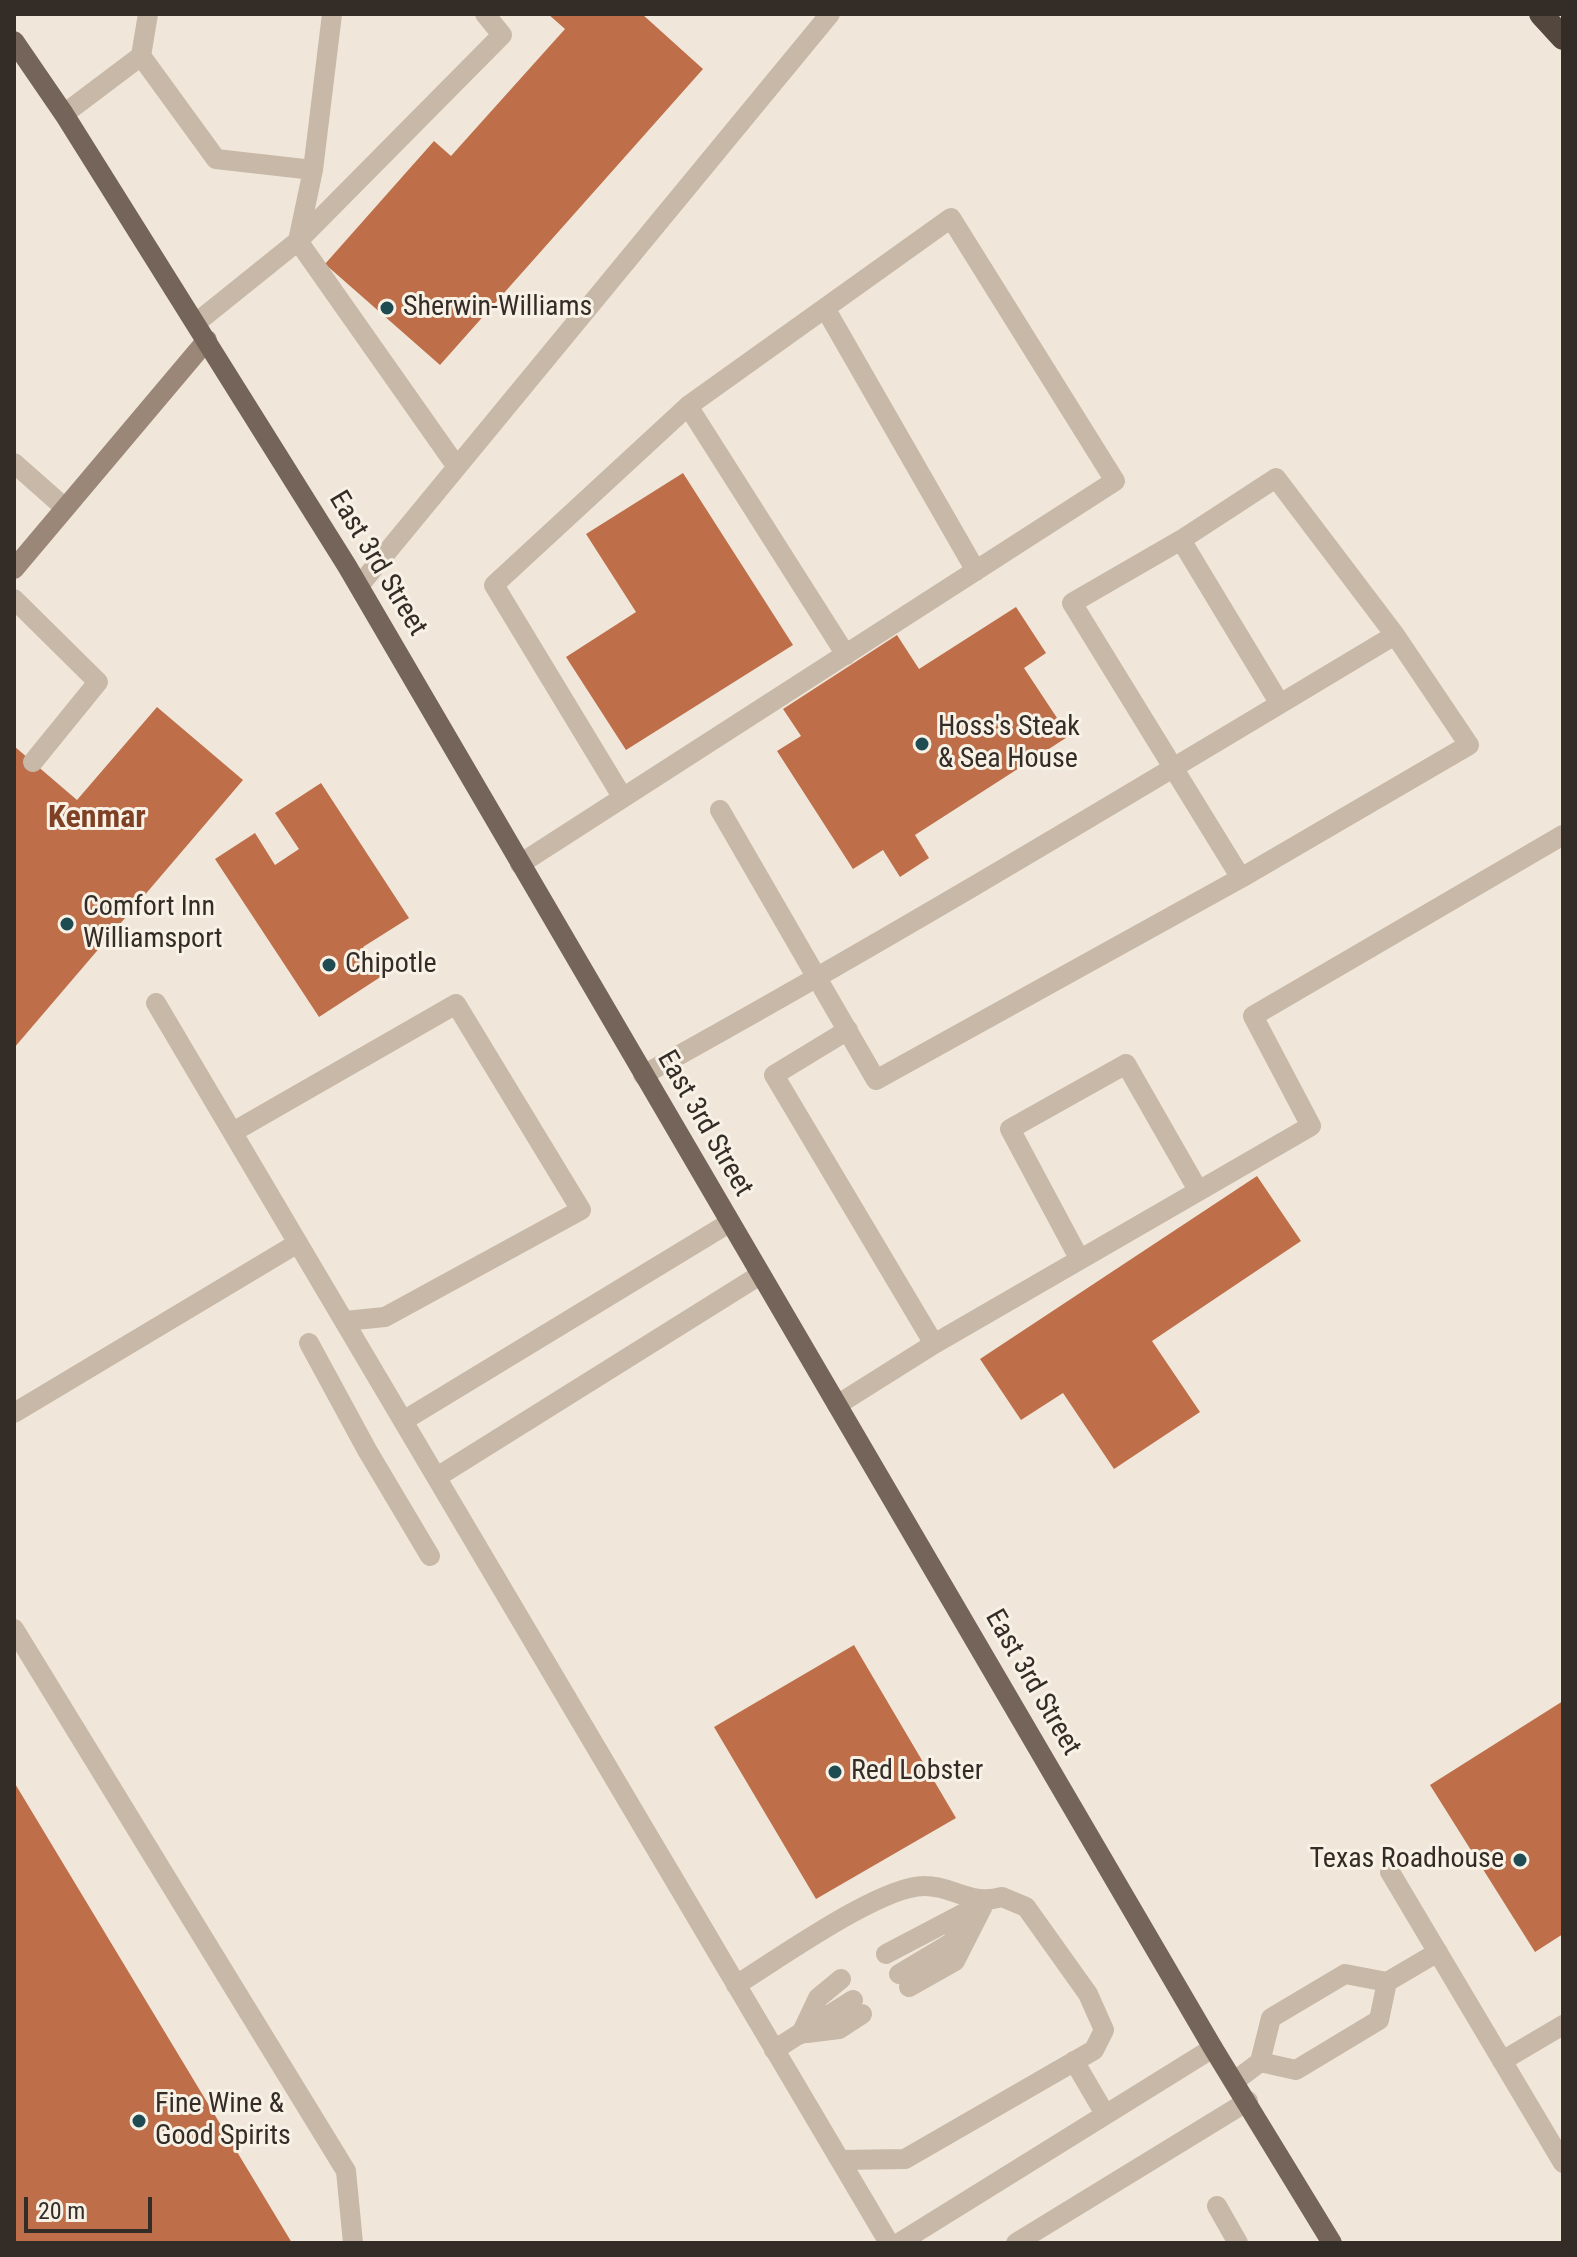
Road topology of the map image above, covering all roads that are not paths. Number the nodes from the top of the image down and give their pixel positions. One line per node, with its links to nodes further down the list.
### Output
1 (148, 14): 8 (lane)
2 (332, 14): 10 (lane)
3 (485, 14): 11 (lane)
4 (830, 14): 16 (lane)
5 (1541, 14): 6 (highway)
6 (1563, 38)
7 (14, 41): 9 (main road, East 3rd Street)
8 (141, 56): 9 (lane); 10 (lane)
9 (64, 114): 13 (main road, East 3rd Street)
10 (313, 170): 11 (lane)
11 (298, 241): 13 (lane); 16 (lane)
12 (825, 308): 14 (lane); 20 (lane); 20 (lane)
13 (201, 332): 17 (street); 21 (main road, East 3rd Street)
14 (688, 406): 24 (lane); 28 (lane)
15 (14, 463): 17 (lane)
16 (457, 467): 21 (lane)
17 (65, 508): 19 (street)
18 (1181, 540): 23 (lane); 25 (lane); 27 (lane)
19 (14, 569)
20 (976, 571): 24 (lane)
21 (359, 586): 31 (main road, East 3rd Street)
22 (14, 599): 26 (lane)
23 (1395, 635): 25 (lane); 32 (lane)
24 (846, 655): 28 (lane)
25 (1280, 704): 27 (lane)
26 (33, 762)
27 (1175, 767): 32 (lane); 33 (lane)
28 (623, 798): 31 (lane)
29 (720, 810): 33 (lane)
30 (1563, 835): 38 (lane)
31 (520, 864): 36 (main road, East 3rd Street)
32 (1241, 878): 35 (lane)
33 (817, 974): 35 (lane); 36 (lane)
34 (156, 1003): 37 (lane)
35 (848, 1030): 45 (lane)
36 (643, 1075): 39 (main road, East 3rd Street)
37 (233, 1132): 40 (lane); 43 (lane)
38 (1198, 1190): 41 (lane); 41 (lane)
39 (729, 1223): 42 (main road, East 3rd Street); 48 (lane)
40 (298, 1243): 43 (lane); 47 (lane)
41 (1079, 1258): 45 (lane)
42 (760, 1275): 46 (main road, East 3rd Street); 49 (lane)
43 (345, 1321): 48 (lane)
44 (309, 1343): 50 (lane)
45 (934, 1344): 46 (lane)
46 (837, 1405): 63 (main road, East 3rd Street)
47 (14, 1413)
48 (403, 1421): 49 (lane)
49 (437, 1477): 59 (lane)
50 (430, 1556)
51 (14, 1629): 74 (lane)
52 (1390, 1872): 54 (lane)
53 (985, 1902): 55 (lane); 57 (lane); 59 (lane); 65 (lane)
54 (1438, 1952): 58 (lane); 66 (lane)
55 (886, 1954)
56 (841, 1979): 62 (lane)
57 (904, 1980)
58 (1387, 1982): 67 (lane); 67 (lane)
59 (736, 1985): 64 (lane)
60 (858, 2007): 62 (lane)
61 (1563, 2025): 66 (lane)
62 (801, 2034): 64 (lane)
63 (1213, 2048): 68 (main road, East 3rd Street); 70 (lane)
64 (774, 2050): 71 (lane)
65 (1074, 2061): 70 (lane); 71 (lane)
66 (1502, 2061): 72 (lane)
67 (1260, 2062): 68 (lane)
68 (1235, 2081): 69 (main road, East 3rd Street)
69 (1248, 2101): 77 (lane); 79 (main road, East 3rd Street)
70 (1105, 2114): 76 (lane)
71 (840, 2160): 75 (lane)
72 (1563, 2163)
73 (1217, 2206): 78 (lane)
74 (353, 2243)
75 (889, 2243)
76 (899, 2243)
77 (1016, 2243)
78 (1238, 2243)
79 (1332, 2243)

